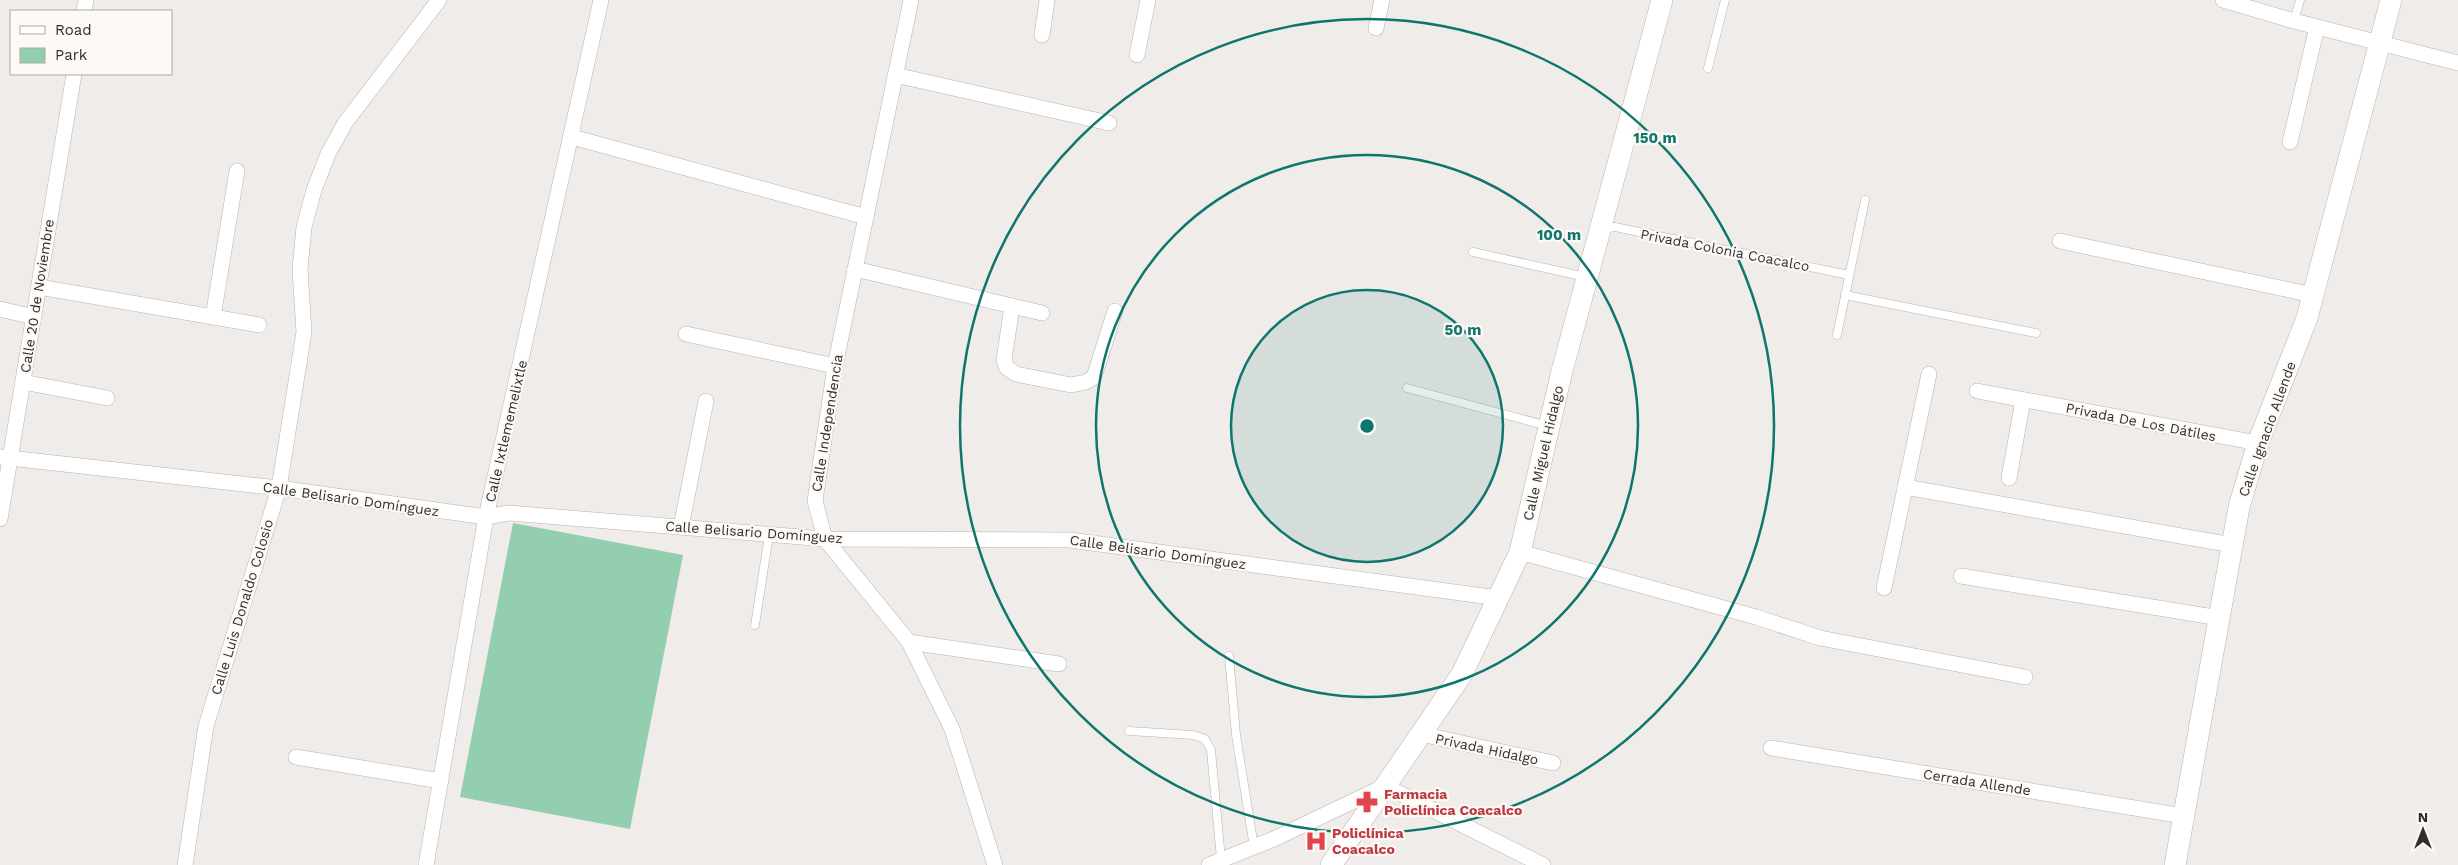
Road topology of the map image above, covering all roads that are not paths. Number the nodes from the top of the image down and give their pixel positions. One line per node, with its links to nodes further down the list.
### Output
1 (439, 0): 60 (street, Calle Luis Donaldo Colosio)
2 (601, 0): 23 (street, Calle Ixtlememelixtle)
3 (911, 0): 21 (street, Calle Independencia)
4 (1048, 0): 15 (street)
5 (1148, 0): 17 (street)
6 (1382, 0): 14 (street)
7 (1662, 0): 28 (street, Calle Miguel Hidalgo)
8 (1725, 0): 19 (lane)
9 (2223, 0): 12 (street)
10 (2300, 0): 12 (lane)
11 (2391, 0): 16 (street, Calle Ignacio Allende)
12 (2294, 21): 13 (street)
13 (2317, 27): 16 (street); 24 (street)
14 (1376, 28)
15 (1042, 35)
16 (2378, 43): 18 (street); 36 (street, Calle Ignacio Allende)
17 (1137, 55)
18 (2458, 63)
19 (1708, 68)
20 (74, 75): 34 (street, Calle 20 de Noviembre)
21 (895, 75): 22 (street); 27 (street, Calle Independencia)
22 (1110, 123)
23 (572, 137): 27 (street); 61 (street, Calle Ixtlememelixtle)
24 (2290, 142)
25 (237, 171): 42 (street)
26 (1865, 200): 32 (lane)
27 (866, 217): 31 (street, Calle Independencia)
28 (1600, 230): 32 (lane, Privada Colonia Coacalco); 33 (street, Calle Miguel Hidalgo)
29 (2060, 241): 36 (street)
30 (1473, 252): 33 (lane)
31 (855, 269): 37 (street); 47 (street, Calle Independencia)
32 (1849, 275): 35 (lane)
33 (1587, 278): 55 (street, Calle Miguel Hidalgo)
34 (39, 287): 41 (street, Calle 20 de Noviembre); 42 (street)
35 (1845, 295): 44 (lane); 46 (lane)
36 (2312, 295): 56 (street, Calle Ignacio Allende)
37 (1012, 306): 39 (street); 40 (street)
38 (0, 309): 41 (street)
39 (1115, 311)
40 (1042, 313)
41 (34, 317): 49 (street, Calle 20 de Noviembre)
42 (213, 317): 43 (street)
43 (259, 325)
44 (2036, 333)
45 (686, 334): 47 (street)
46 (1837, 334)
47 (835, 366): 65 (street, Calle Independencia)
48 (1929, 374): 59 (street)
49 (23, 382): 52 (street); 57 (street, Calle 20 de Noviembre)
50 (1408, 388): 55 (lane)
51 (1977, 391): 53 (street, Privada De Los Dátiles)
52 (107, 398)
53 (2023, 400): 56 (street, Privada De Los Dátiles); 58 (street)
54 (706, 401): 63 (street)
55 (1549, 426): 67 (street, Calle Miguel Hidalgo)
56 (2258, 444): 66 (street, Calle Ignacio Allende)
57 (5, 458): 60 (street, Calle Belisario Domínguez); 62 (street, Calle 20 de Noviembre)
58 (2009, 478)
59 (1905, 487): 66 (street); 69 (street)
60 (279, 488): 61 (street, Calle Belisario Domínguez); 87 (street, Calle Luis Donaldo Colosio)
61 (486, 517): 63 (street, Calle Belisario Domínguez); 82 (street, Calle Ixtlememelixtle)
62 (0, 519)
63 (682, 527): 64 (street, Calle Belisario Domínguez)
64 (769, 535): 65 (street, Calle Belisario Domínguez); 72 (lane)
65 (825, 539): 70 (street, Calle Belisario Domínguez); 73 (street, Calle Independencia)
66 (2232, 545): 71 (street, Calle Ignacio Allende)
67 (1520, 552): 70 (street, Calle Miguel Hidalgo); 76 (street)
68 (1961, 576): 71 (street)
69 (1884, 588)
70 (1498, 598): 78 (street, Calle Miguel Hidalgo)
71 (2220, 618): 84 (street, Calle Ignacio Allende)
72 (755, 625)
73 (909, 642): 75 (street); 89 (street, Calle Independencia)
74 (1229, 656): 85 (lane)
75 (1058, 664)
76 (2025, 677)
77 (1128, 731): 86 (lane)
78 (1421, 734): 81 (street, Privada Hidalgo); 83 (street, Calle Miguel Hidalgo)
79 (1771, 748): 84 (street, Cerrada Allende)
80 (296, 757): 82 (street)
81 (1553, 763)
82 (441, 781): 88 (street, Calle Ixtlememelixtle)
83 (1385, 786): 85 (street); 90 (street, Calle Miguel Hidalgo); 91 (street)
84 (2183, 816): 92 (street, Calle Ignacio Allende)
85 (1254, 846): 86 (street)
86 (1215, 862)
87 (185, 865)
88 (426, 865)
89 (996, 865)
90 (1331, 865)
91 (1544, 865)
92 (2175, 865)

